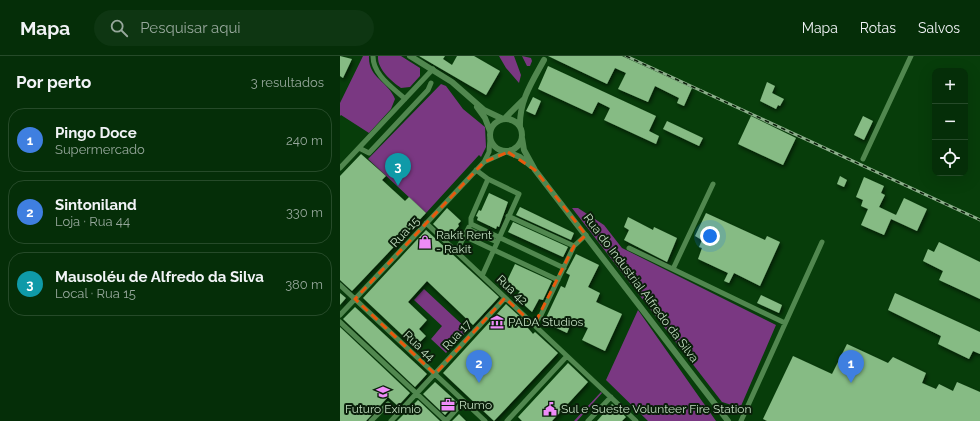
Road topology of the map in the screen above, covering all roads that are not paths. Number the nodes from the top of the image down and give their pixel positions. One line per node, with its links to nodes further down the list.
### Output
1 (373, 56): 7 (street)
2 (410, 56): 5 (street)
3 (911, 56): 17 (street)
4 (544, 60): 8 (street)
5 (433, 70): 7 (street); 9 (street)
6 (431, 83): 15 (street)
7 (405, 99): 15 (street)
8 (523, 100): 10 (street); 11 (street)
9 (475, 104): 10 (street); 12 (street)
10 (503, 119): 11 (street); 12 (street)
11 (520, 127): 13 (street)
12 (490, 131): 14 (street)
13 (522, 138): 16 (street); 21 (street, Rua do Industrial Alfredo da Silva)
14 (490, 139): 16 (street); 18 (street, Rua 15)
15 (359, 148): 19 (street)
16 (507, 152): 18 (street, Rua 15); 21 (street, Rua do Industrial Alfredo da Silva)
17 (863, 159)
18 (484, 162): 20 (street, Rua 15)
19 (340, 168)
20 (476, 170): 22 (street); 25 (street, Rua 15)
21 (535, 170): 27 (street, Rua do Industrial Alfredo da Silva)
22 (488, 179): 24 (street); 26 (street)
23 (713, 184): 36 (street)
24 (508, 216): 29 (street); 31 (street)
25 (426, 223): 34 (street, Rua 42); 41 (street, Rua 15)
26 (469, 226): 28 (street); 29 (street)
27 (586, 234): 31 (street); 59 (street, Rua do Industrial Alfredo da Silva)
28 (464, 236): 33 (street); 34 (street)
29 (498, 240): 33 (street); 35 (street)
30 (822, 242): 44 (street)
31 (574, 246): 35 (street)
32 (629, 248): 36 (street)
33 (493, 250): 37 (street); 38 (street)
34 (456, 252): 37 (street, Rua 42)
35 (564, 268): 38 (street)
36 (673, 269): 44 (street)
37 (482, 276): 40 (street, Rua 42)
38 (558, 280): 45 (street)
39 (340, 285): 41 (street, Rua 44)
40 (505, 298): 45 (street, Rua 42); 47 (street, Rua 17)
41 (355, 299): 42 (street, Rua 15); 47 (street, Rua 44)
42 (340, 314)
43 (340, 322): 48 (street)
44 (785, 323): 60 (street)
45 (534, 325): 46 (street, Rua 42)
46 (567, 356): 49 (street, Rua 42); 57 (street)
47 (435, 374): 48 (street, Rua 17); 50 (street, Rua 44)
48 (417, 394): 51 (street, Rua 17); 55 (street)
49 (611, 397): 52 (street, Rua 42); 58 (street)
50 (464, 401): 55 (street); 56 (street, Rua 44)
51 (398, 413): 53 (street); 54 (street, Rua 17)
52 (634, 420)
53 (371, 421)
54 (391, 421)
55 (446, 421)
56 (485, 421)
57 (507, 421)
58 (588, 421)
59 (728, 421)
60 (741, 421)

